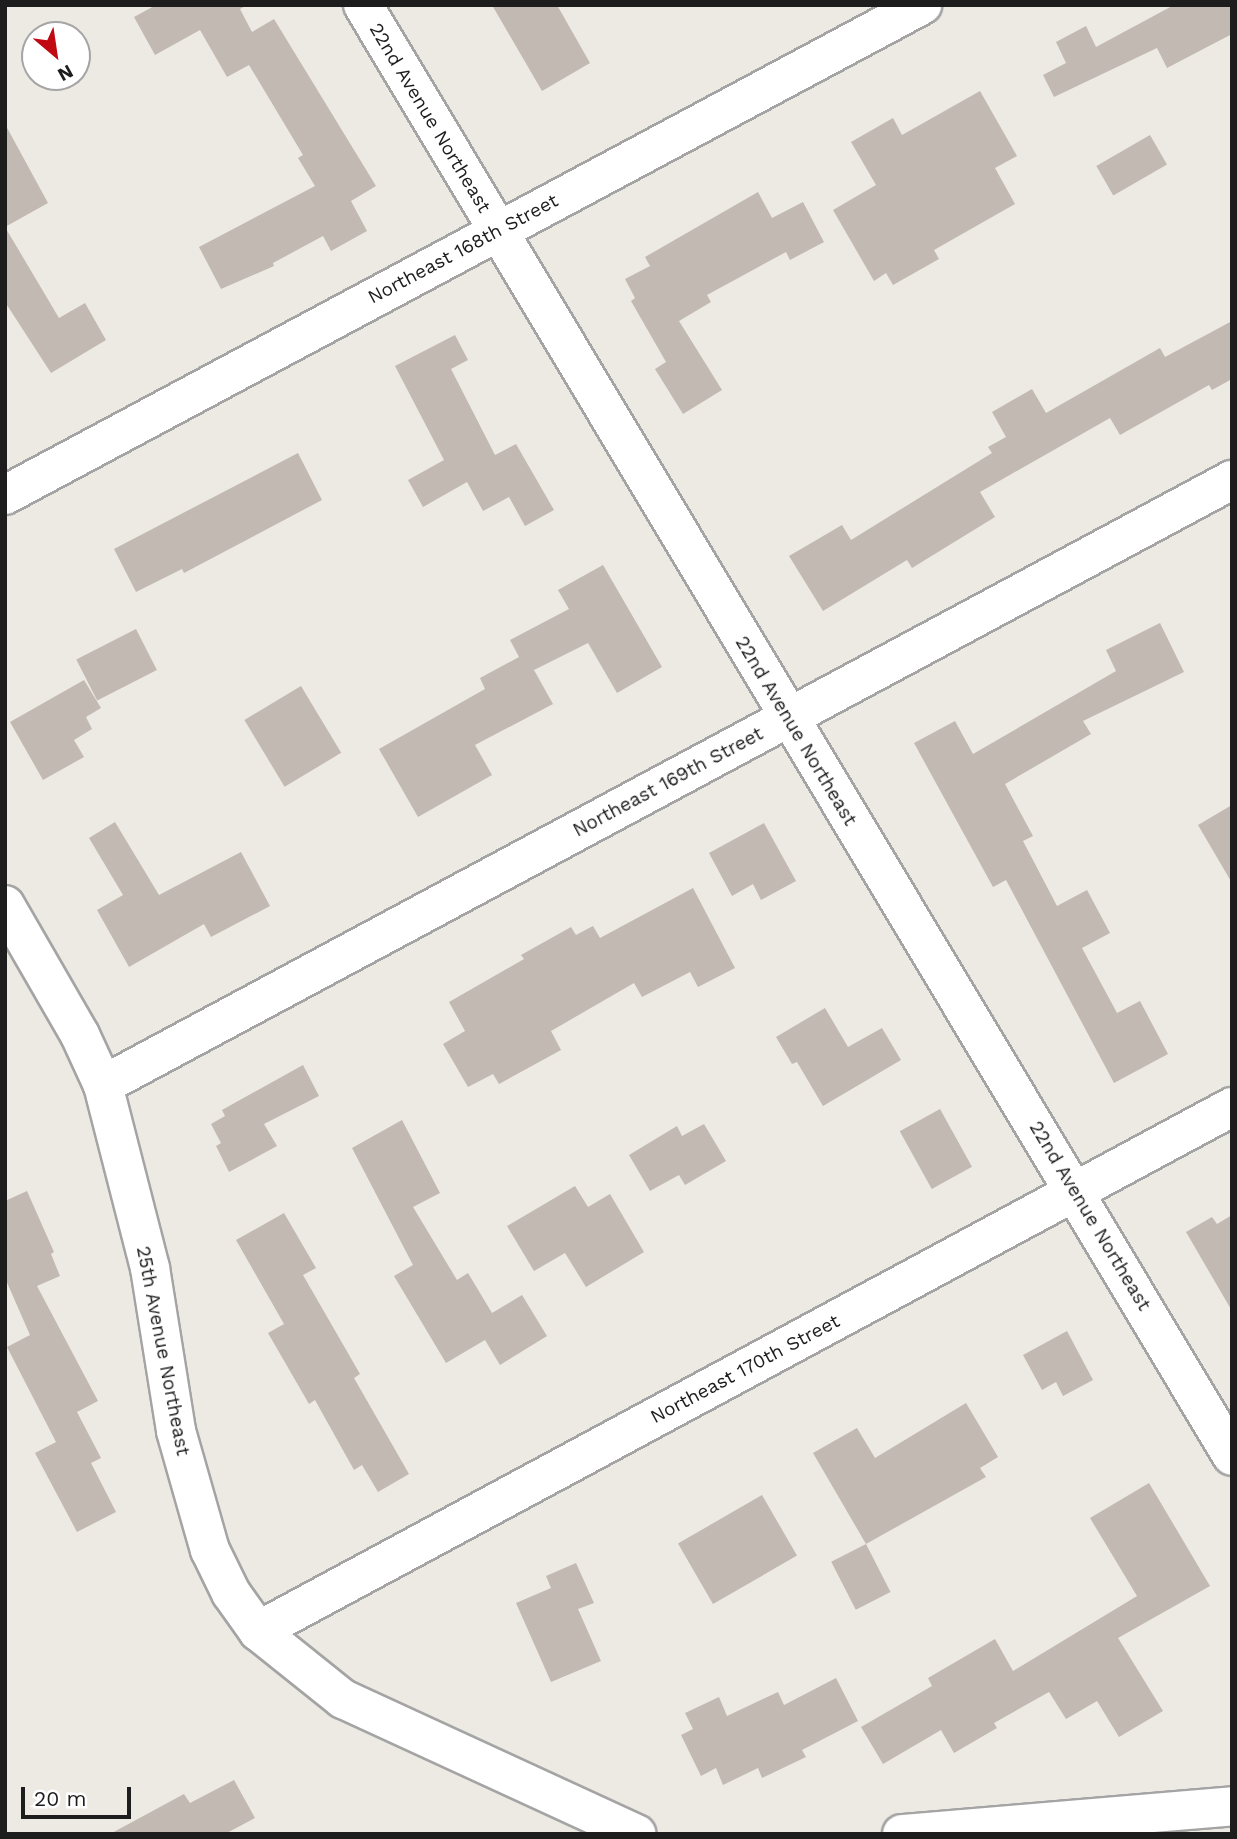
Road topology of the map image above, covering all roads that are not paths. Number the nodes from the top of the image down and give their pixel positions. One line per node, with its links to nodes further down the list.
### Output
1 (363, 5): 3 (street, 22nd Avenue Northeast)
2 (922, 5): 3 (street, Northeast 168th Street)
3 (496, 231): 5 (street, Northeast 168th Street); 6 (street, 22nd Avenue Northeast)
4 (1232, 480): 6 (street, Northeast 169th Street)
5 (10, 483)
6 (788, 718): 8 (street, Northeast 169th Street); 10 (street, 22nd Avenue Northeast)
7 (5, 905): 8 (street, 25th Avenue Northeast)
8 (103, 1085): 12 (street, 25th Avenue Northeast)
9 (1232, 1107): 10 (street, Northeast 170th Street)
10 (1075, 1191): 11 (street, 22nd Avenue Northeast); 12 (street, Northeast 170th Street)
11 (1232, 1456)
12 (258, 1631): 14 (street, 25th Avenue Northeast)
13 (1232, 1805): 15 (street)
14 (636, 1834)
15 (902, 1834)

